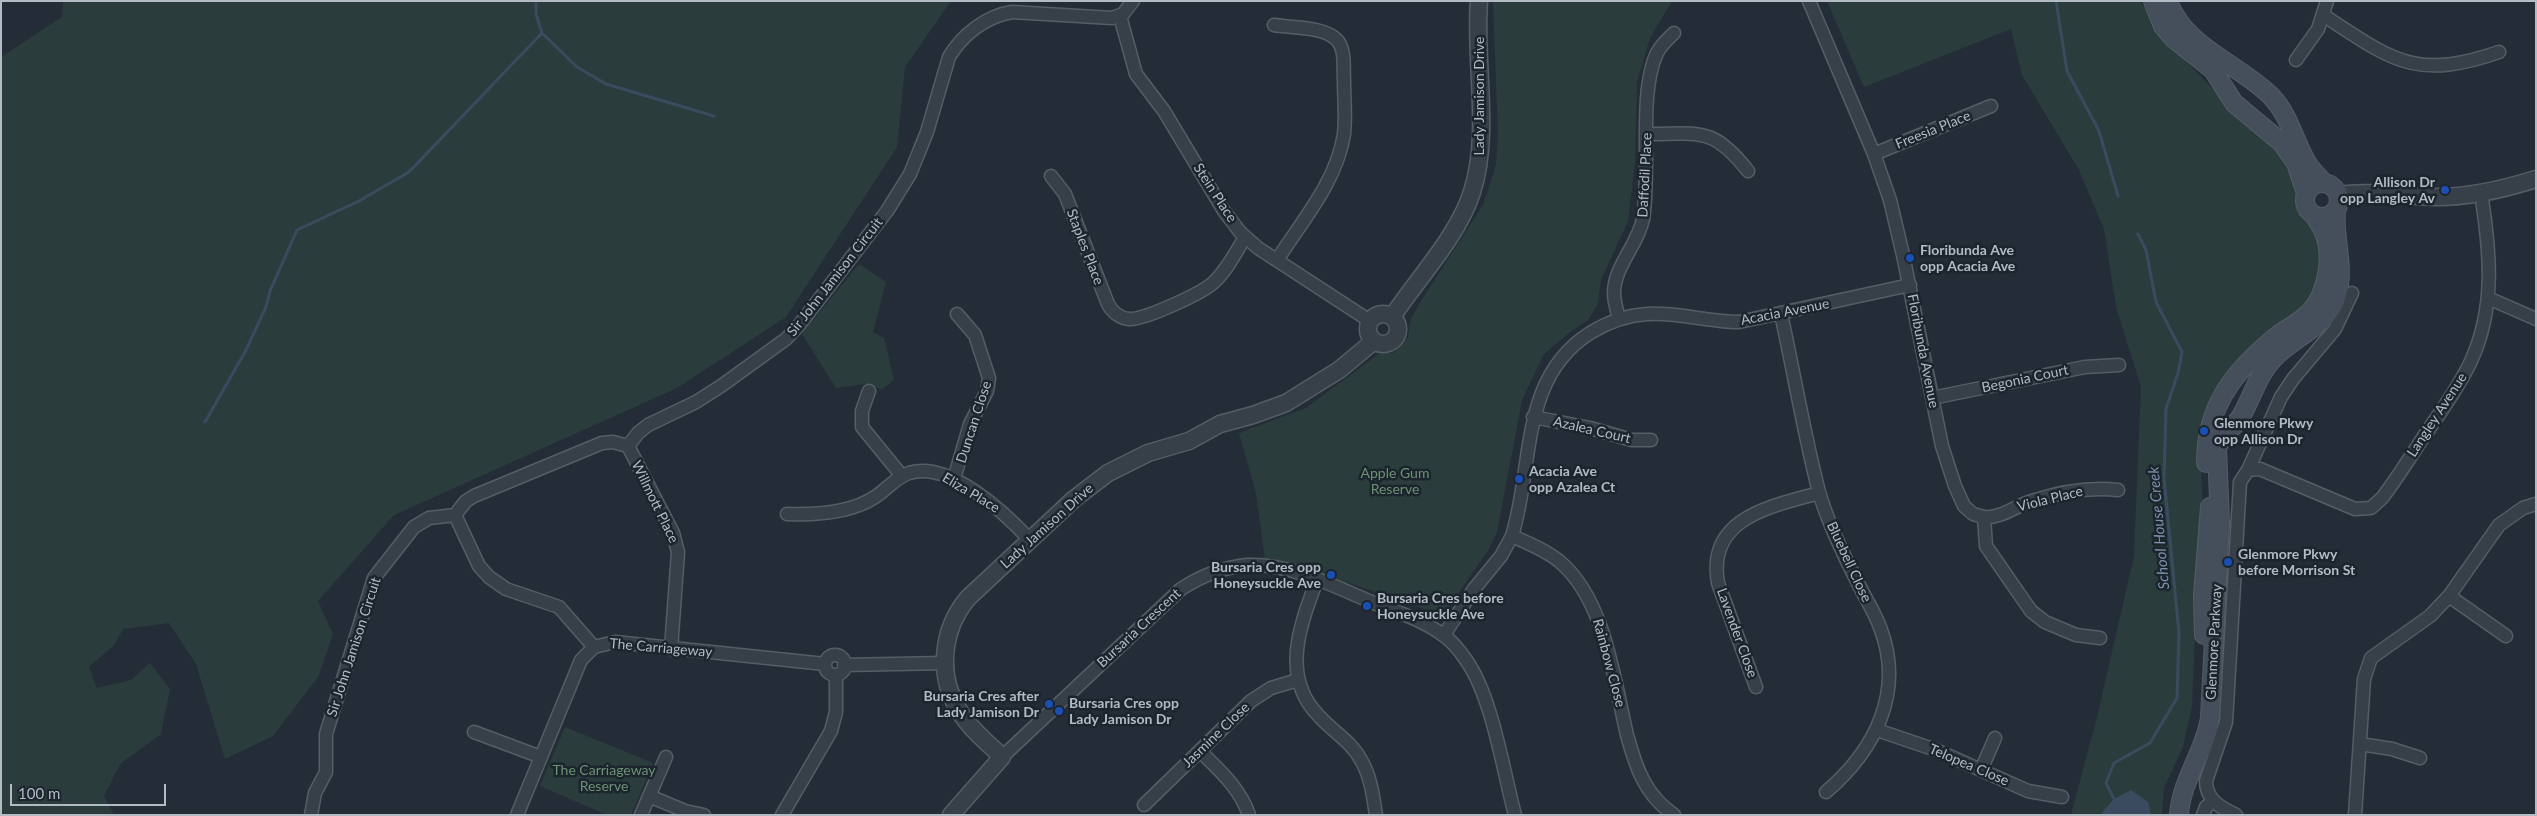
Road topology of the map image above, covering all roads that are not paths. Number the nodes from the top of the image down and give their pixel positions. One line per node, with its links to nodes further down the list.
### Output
1 (1133, 1): 8 (street)
2 (1479, 1): 31 (street, Lady Jamison Drive)
3 (1809, 1): 15 (street, Floribunda Avenue)
4 (2153, 1): 20 (main road)
5 (2168, 1): 19 (main road)
6 (2327, 1): 7 (street)
7 (2323, 15): 11 (street); 12 (street)
8 (1120, 16): 24 (street, Stein Place); 41 (street, Sir John Jamison Circuit)
9 (1274, 25): 25 (street)
10 (1674, 32): 14 (street, Daffodil Place)
11 (2499, 52)
12 (2296, 60)
13 (1992, 106): 15 (street, Freesia Place)
14 (1647, 134): 16 (street); 32 (street, Daffodil Place)
15 (1874, 154): 26 (street, Floribunda Avenue)
16 (1748, 171)
17 (1051, 176): 24 (street, Staples Place)
18 (2536, 180): 21 (street)
19 (2324, 183): 20 (main road); 22 (main road)
20 (2306, 193): 23 (main road)
21 (2481, 193): 22 (street); 28 (street, Langley Avenue)
22 (2337, 203): 23 (main road); 90 (main road, Glenmore Parkway)
23 (2314, 215): 89 (main road, Glenmore Parkway)
24 (1245, 237): 25 (street, Stein Place)
25 (1277, 260): 34 (street, Stein Place)
26 (1910, 285): 30 (street, Acacia Avenue); 38 (street, Floribunda Avenue)
27 (2352, 293): 42 (street)
28 (2488, 298): 33 (street); 42 (street, Langley Avenue)
29 (957, 314): 44 (street, Duncan Close)
30 (1781, 314): 32 (street, Acacia Avenue); 46 (street, Bluebell Close)
31 (1392, 317): 34 (street); 35 (street)
32 (1619, 319): 39 (street, Acacia Avenue)
33 (2536, 319)
34 (1370, 321): 35 (street)
35 (1374, 341): 52 (street, Lady Jamison Drive)
36 (2119, 365): 38 (street, Begonia Court)
37 (868, 392): 43 (street)
38 (1932, 398): 50 (street, Floribunda Avenue)
39 (1533, 417): 40 (street, Azalea Court); 51 (street, Acacia Avenue)
40 (1651, 440)
41 (628, 446): 49 (street); 59 (street, Willmott Place)
42 (2254, 470): 77 (street)
43 (902, 476): 44 (street, Eliza Place); 48 (street, Eliza Place)
44 (954, 479): 52 (street, Eliza Place)
45 (2118, 490): 50 (street, Viola Place)
46 (1819, 493): 63 (street, Lavender Close); 64 (street, Bluebell Close)
47 (2536, 504): 54 (street)
48 (787, 514)
49 (455, 515): 58 (street); 79 (street, Sir John Jamison Circuit)
50 (1984, 517): 57 (street)
51 (1512, 536): 55 (street, Acacia Avenue); 88 (street, Rainbow Close)
52 (1030, 540): 60 (street, Lady Jamison Drive)
53 (1317, 580): 55 (street, Bursaria Crescent); 62 (street); 70 (street, Bursaria Crescent)
54 (2449, 596): 56 (street); 67 (street)
55 (1444, 635): 87 (street, Bursaria Crescent)
56 (2506, 636)
57 (2100, 638)
58 (594, 646): 59 (street, The Carriageway); 69 (street, The Carriageway)
59 (671, 648): 61 (street, The Carriageway)
60 (945, 663): 61 (street); 70 (street, Lady Jamison Drive)
61 (840, 670): 83 (street)
62 (1298, 680): 68 (street, Jasmine Close); 86 (street)
63 (1756, 687)
64 (1877, 730): 73 (street, Telopea Close); 74 (street, Bluebell Close)
65 (474, 732): 69 (street)
66 (1995, 738): 73 (street)
67 (2360, 744): 72 (street); 93 (street)
68 (1200, 750): 78 (street, Jasmine Close); 85 (street)
69 (541, 756): 80 (street, The Carriageway)
70 (1002, 757): 84 (street, Bursaria Crescent)
71 (666, 758): 75 (street)
72 (2420, 758)
73 (1981, 770): 76 (street, Telopea Close)
74 (1826, 792)
75 (649, 796): 81 (street); 82 (street)
76 (2062, 797)
77 (2213, 801): 91 (street); 92 (street)
78 (1144, 805)
79 (311, 815)
80 (516, 815)
81 (641, 815)
82 (704, 815)
83 (782, 815)
84 (951, 815)
85 (1249, 815)
86 (1376, 815)
87 (1514, 815)
88 (1674, 815)
89 (2169, 815)
90 (2179, 815)
91 (2203, 815)
92 (2236, 815)
93 (2355, 815)

